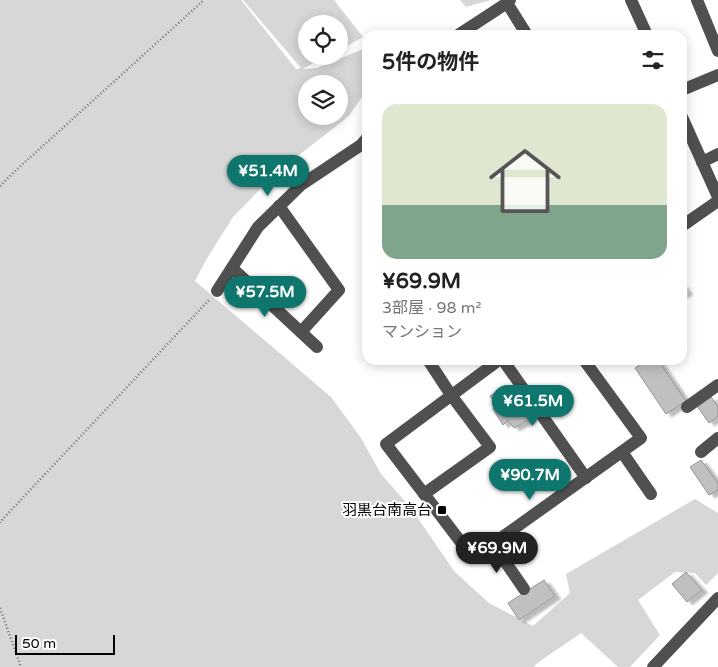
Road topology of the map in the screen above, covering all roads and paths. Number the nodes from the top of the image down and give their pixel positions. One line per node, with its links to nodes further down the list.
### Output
1 (204, 0): 15 (path)
2 (631, 0): 7 (street)
3 (697, 0): 8 (street)
4 (508, 2): 5 (street); 6 (street)
5 (466, 30)
6 (524, 30)
7 (644, 30)
8 (718, 51)
9 (718, 75): 10 (street)
10 (687, 88)
11 (687, 128): 14 (street)
12 (362, 148): 17 (street)
13 (718, 154): 14 (street)
14 (702, 162): 16 (street)
15 (0, 186)
16 (718, 199): 18 (street)
17 (279, 206): 19 (street); 21 (street)
18 (687, 222)
19 (232, 268): 20 (street); 21 (street)
20 (217, 291): 36 (path)
21 (301, 332): 22 (street)
22 (317, 347)
23 (431, 365): 28 (street)
24 (494, 365): 28 (street)
25 (505, 365): 33 (street)
26 (588, 365): 31 (street)
27 (717, 388): 29 (street)
28 (451, 395): 34 (street); 34 (street)
29 (686, 407)
30 (718, 438): 32 (street)
31 (622, 452): 33 (street); 35 (street)
32 (701, 452)
33 (586, 478): 37 (street)
34 (424, 494): 37 (street)
35 (651, 494)
36 (0, 523)
37 (493, 544): 38 (street)
38 (524, 589)
39 (718, 598): 42 (street)
40 (0, 608): 41 (path)
41 (21, 667)
42 (653, 667)

